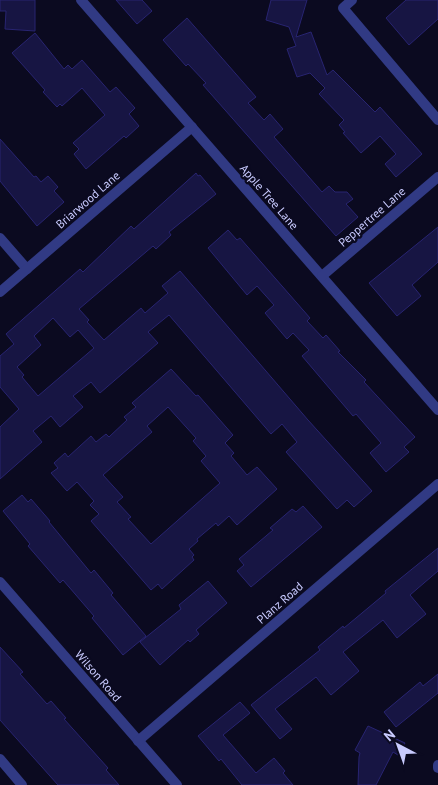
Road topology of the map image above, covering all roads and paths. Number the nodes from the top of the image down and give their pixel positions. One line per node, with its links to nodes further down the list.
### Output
1 (81, 0): 4 (street, Apple Tree Lane)
2 (352, 0): 3 (street)
3 (438, 120)
4 (192, 127): 7 (street, Briarwood Lane); 8 (street, Apple Tree Lane)
5 (438, 177): 8 (street, Peppertree Lane)
6 (0, 238): 7 (street)
7 (27, 269): 9 (street, Briarwood Lane)
8 (322, 276): 10 (street, Apple Tree Lane)
9 (0, 292)
10 (438, 410)
11 (438, 484): 13 (street, Planz Road)
12 (1, 584): 13 (street, Wilson Road)
13 (138, 741): 16 (street, Wilson Road)
14 (0, 759): 15 (street)
15 (22, 785)
16 (177, 785)

